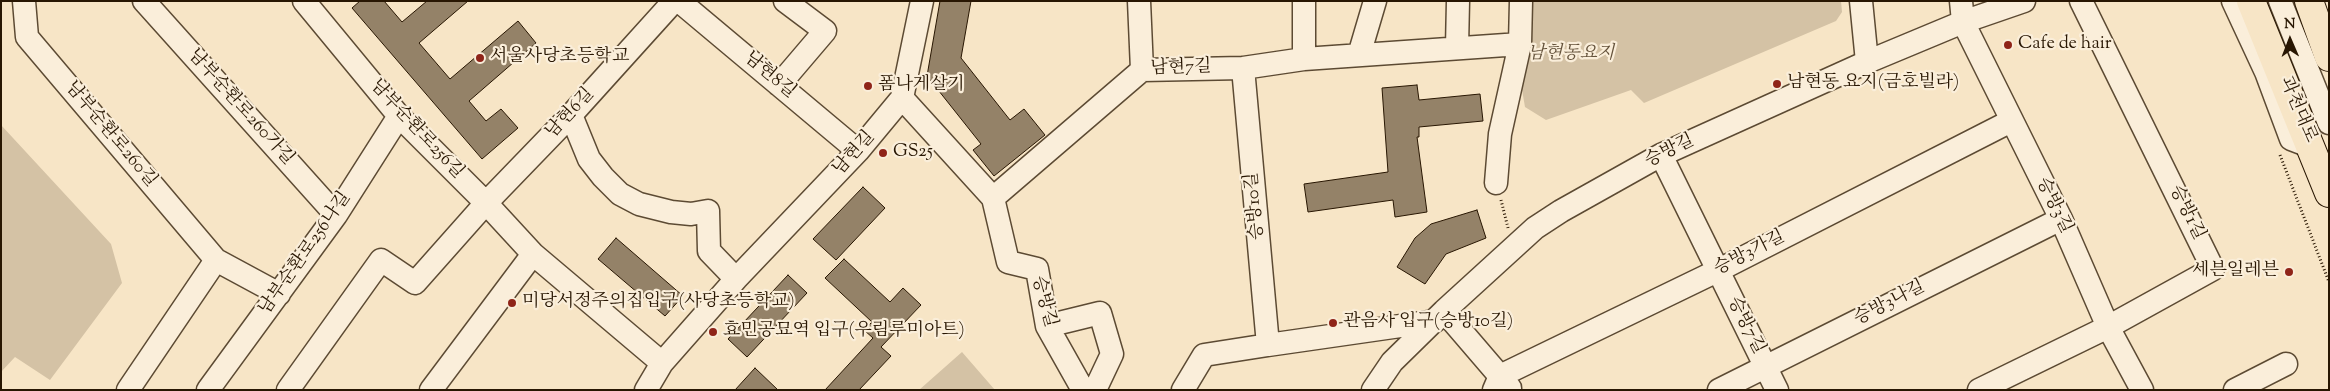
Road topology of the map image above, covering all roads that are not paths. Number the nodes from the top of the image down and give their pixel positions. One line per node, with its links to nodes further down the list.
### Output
1 (24, 1): 46 (street, 남부순환로260길)
2 (144, 1): 43 (street, 남부순환로260가길)
3 (674, 1): 32 (street, 남현6길)
4 (679, 1): 30 (street, 남현8길)
5 (785, 1): 30 (street)
6 (922, 1): 31 (street, 남현길)
7 (1139, 1): 29 (street)
8 (1304, 1): 26 (street)
9 (1375, 1): 24 (street)
10 (1458, 1): 23 (street)
11 (1521, 1): 22 (street)
12 (1861, 1): 27 (street)
13 (2024, 1): 21 (street, 승방길)
14 (2082, 1): 52 (street, 승방1길)
15 (2233, 1): 38 (street)
16 (2251, 1): 38 (main road, 과천대로)
17 (2264, 1): 38 (street)
18 (2280, 1): 35 (street)
19 (2309, 1): 25 (main road)
20 (312, 4): 33 (street, 남부순환로256길)
21 (1962, 12): 27 (street, 승방길); 34 (street, 승방3길)
22 (1520, 44): 23 (street, 남현7길); 39 (street)
23 (1457, 47): 24 (street, 남현7길)
24 (1359, 55): 26 (street, 남현7길)
25 (2329, 57)
26 (1304, 60): 28 (street, 남현7길)
27 (1867, 62): 37 (street, 승방길)
28 (1243, 68): 29 (street, 남현7길); 53 (street, 승방10길)
29 (1142, 70): 41 (street, 남현7길)
30 (779, 85): 36 (street, 남현8길)
31 (902, 98): 36 (street, 남현길); 41 (street)
32 (571, 115): 42 (street, 남현6길); 48 (street)
33 (399, 116): 42 (street, 남부순환로256길); 43 (street, 남부순환로256나길)
34 (2011, 121): 44 (street, 승방3길); 47 (street, 승방3가길)
35 (2329, 123)
36 (858, 151): 48 (street, 남현길)
37 (1661, 155): 47 (street, 승방7길); 50 (street, 승방길)
38 (2320, 157): 40 (main road, 과천대로)
39 (1496, 183)
40 (2329, 193)
41 (992, 198): 51 (street, 승방길)
42 (486, 203): 45 (street, 남부순환로256길); 60 (street, 남현6길)
43 (336, 215): 49 (street, 남부순환로256나길)
44 (2061, 219): 52 (street, 승방3길); 56 (street, 승방3나길)
45 (533, 254): 54 (street, 남부순환로256길); 61 (street)
46 (216, 260): 49 (street, 남부순환로260길); 58 (street)
47 (1716, 270): 56 (street, 승방7길); 57 (street, 승방3가길)
48 (736, 278): 54 (street, 남현길)
49 (279, 294): 59 (street, 남부순환로256나길)
50 (1439, 316): 53 (street); 57 (street); 66 (street, 승방길)
51 (1047, 326): 63 (street, 승방길); 64 (street)
52 (2108, 327): 69 (street, 승방1길); 70 (street, 승방3길)
53 (1268, 345): 65 (street)
54 (662, 363): 62 (street, 남현길)
55 (2286, 364): 71 (street)
56 (1765, 366): 67 (street, 승방3나길); 68 (street, 승방7길)
57 (1502, 385)
58 (128, 390)
59 (208, 390)
60 (288, 390)
61 (431, 390)
62 (646, 390)
63 (1083, 390)
64 (1096, 390)
65 (1183, 390)
66 (1373, 390)
67 (1719, 390)
68 (1777, 390)
69 (1979, 390)
70 (2142, 390)
71 (2235, 390)

